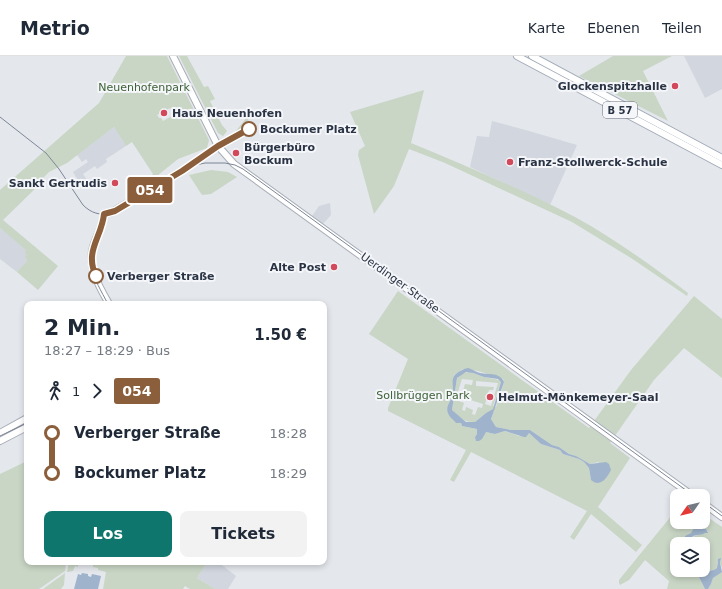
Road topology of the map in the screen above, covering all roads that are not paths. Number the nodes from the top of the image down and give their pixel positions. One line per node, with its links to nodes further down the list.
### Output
1 (173, 56): 4 (main road, Uerdinger Straße)
2 (517, 56): 6 (main road, B 57)
3 (532, 56): 5 (main road, B 57)
4 (218, 146): 7 (main road); 12 (main road, Uerdinger Straße)
5 (722, 158)
6 (722, 165)
7 (108, 301)
8 (24, 420): 10 (main road)
9 (24, 429): 11 (main road)
10 (0, 433)
11 (0, 441)
12 (683, 489)
13 (710, 508): 14 (main road)
14 (722, 517)

